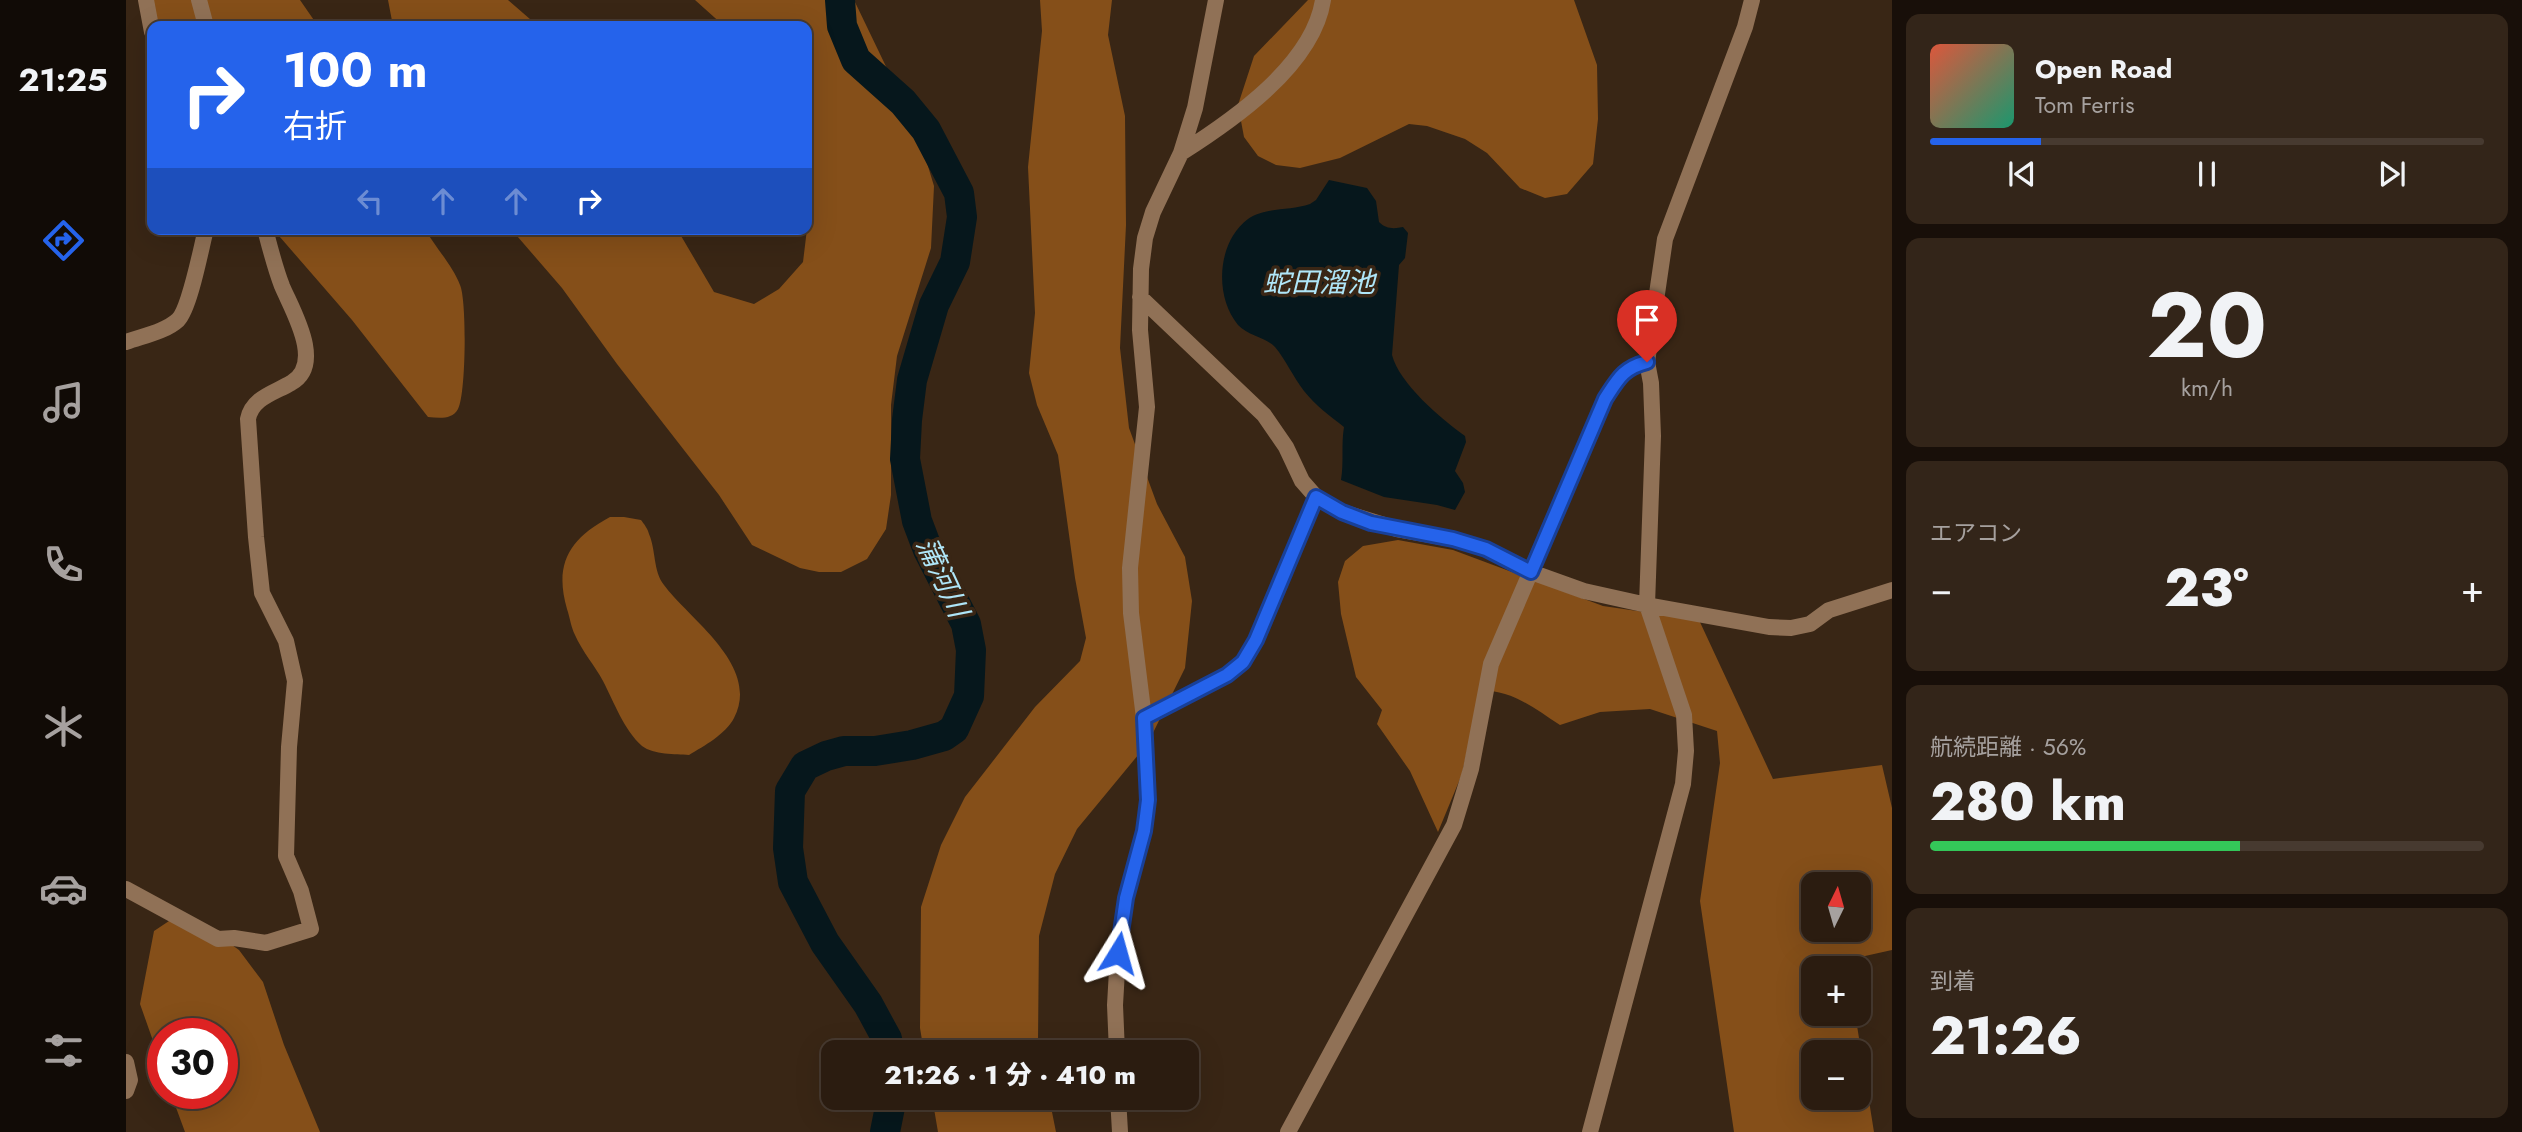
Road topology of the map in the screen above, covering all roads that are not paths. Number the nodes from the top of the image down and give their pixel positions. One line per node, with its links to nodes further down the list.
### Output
1 (146, 0): 6 (street)
2 (199, 0): 7 (street)
3 (1216, 0): 8 (street)
4 (1323, 0): 8 (street)
5 (1752, 0): 13 (street)
6 (150, 21)
7 (205, 21)
8 (1181, 153): 11 (street)
9 (204, 235): 12 (street)
10 (267, 235): 19 (street)
11 (1140, 297): 14 (street); 18 (street)
12 (126, 342)
13 (1647, 362): 15 (street); 17 (street)
14 (1316, 497): 15 (street); 18 (street)
15 (1531, 572): 17 (street); 25 (street)
16 (1892, 590): 17 (street)
17 (1647, 605): 26 (street)
18 (1144, 718): 20 (street)
19 (126, 889)
20 (1116, 1040)
21 (126, 1062): 22 (street)
22 (126, 1091)
23 (1119, 1110): 24 (street)
24 (1120, 1132)
25 (1288, 1132)
26 (1590, 1132)

